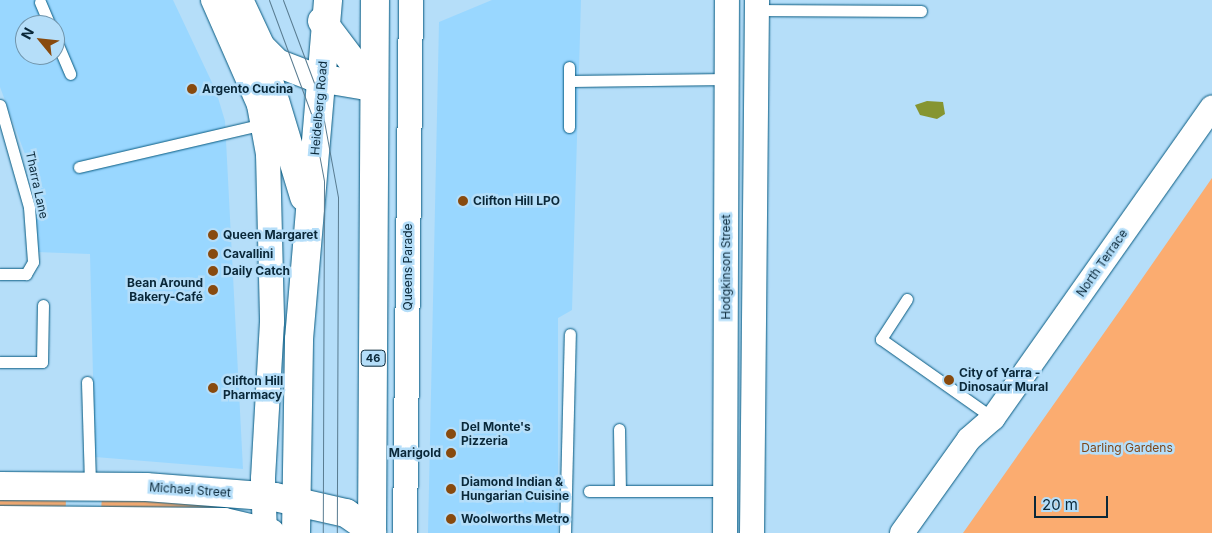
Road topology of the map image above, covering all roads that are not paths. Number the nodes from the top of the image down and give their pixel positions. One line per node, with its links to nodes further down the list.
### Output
1 (213, 0): 23 (street)
2 (239, 0): 13 (main road)
3 (313, 0): 12 (main road)
4 (328, 0): 12 (main road, Heidelberg Road)
5 (376, 0): 20 (main road, 46)
6 (727, 0): 18 (street, Hodgkinson Street)
7 (41, 1): 11 (lane)
8 (417, 4): 26 (street, Queens Parade)
9 (757, 5): 10 (lane); 56 (street)
10 (921, 11)
11 (46, 15)
12 (326, 29): 17 (main road, Heidelberg Road); 20 (main road)
13 (257, 41): 17 (main road); 28 (main road)
14 (65, 62): 16 (lane)
15 (570, 67): 19 (lane)
16 (70, 74)
17 (321, 78): 20 (main road); 28 (main road, Heidelberg Road)
18 (727, 79): 19 (lane); 45 (street, Hodgkinson Street)
19 (570, 80): 24 (lane)
20 (372, 87): 25 (main road, 46)
21 (0, 105): 29 (lane, Tharra Lane)
22 (1212, 108): 39 (street, North Terrace)
23 (264, 124): 27 (lane); 33 (street)
24 (569, 127)
25 (374, 130): 26 (street); 37 (main road, 46)
26 (408, 130): 36 (street, Queens Parade)
27 (79, 167)
28 (309, 215): 34 (main road)
29 (0, 274)
30 (907, 299): 39 (lane)
31 (43, 305): 35 (lane)
32 (570, 334): 54 (lane)
33 (270, 360): 34 (street); 46 (street)
34 (299, 360): 47 (main road)
35 (0, 362)
36 (408, 368): 37 (street); 53 (street, Queens Parade)
37 (373, 370): 50 (main road, 46)
38 (87, 382): 42 (lane)
39 (993, 418): 57 (street, North Terrace); 58 (street, North Terrace)
40 (620, 429): 44 (lane)
41 (0, 486): 42 (main road, Michael Street)
42 (90, 486): 46 (main road, Michael Street); 49 (main road)
43 (589, 491): 44 (lane)
44 (620, 491): 45 (lane)
45 (727, 491): 55 (street, Hodgkinson Street)
46 (264, 495): 47 (main road, Michael Street); 51 (street)
47 (296, 500): 50 (main road, Michael Street); 52 (main road)
48 (0, 520): 49 (main road)
49 (89, 527): 51 (main road)
50 (373, 532)
51 (267, 533)
52 (296, 533)
53 (405, 533)
54 (565, 533)
55 (725, 533)
56 (752, 533)
57 (902, 533)
58 (921, 533)

